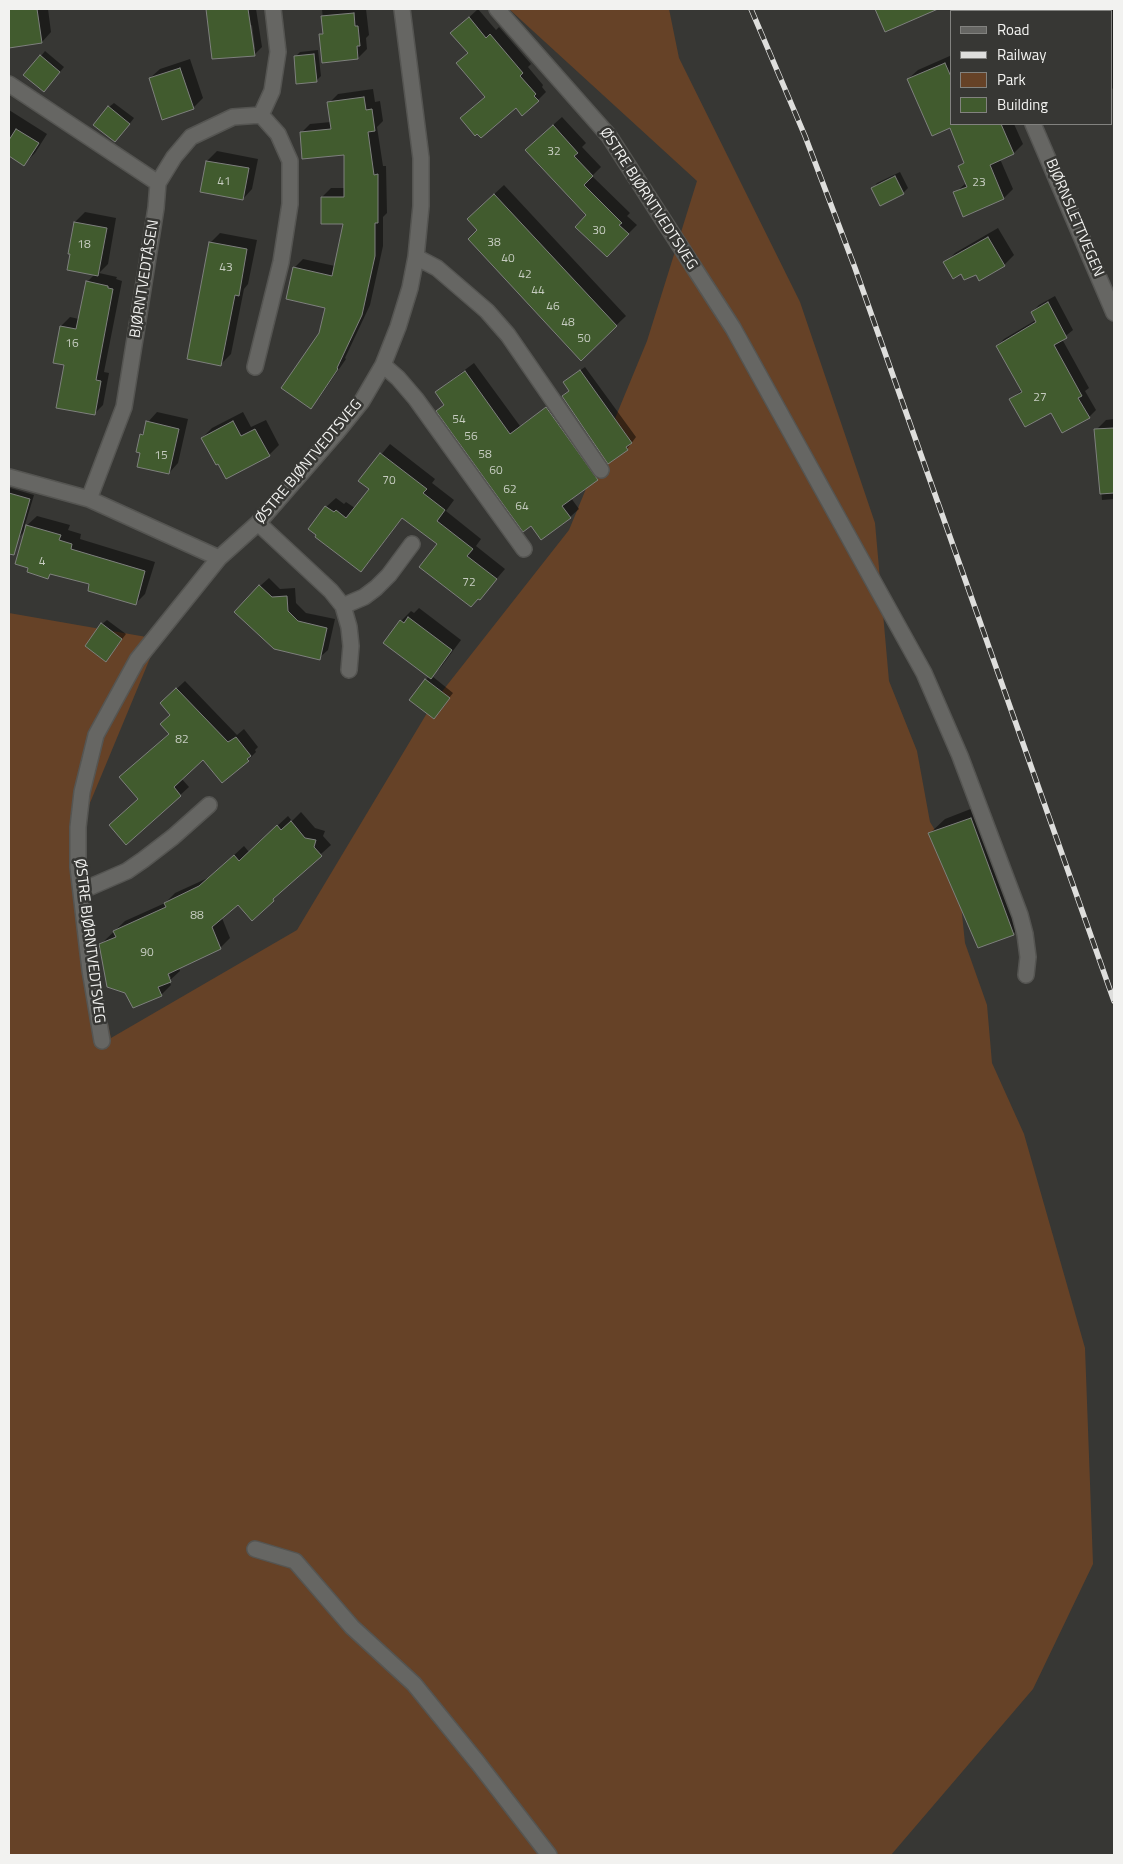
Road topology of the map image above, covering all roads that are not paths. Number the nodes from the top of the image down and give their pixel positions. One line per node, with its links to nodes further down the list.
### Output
1 (273, 9): 5 (street)
2 (402, 9): 8 (street, ØSTRE BJØNTVEDTSVEG)
3 (498, 9): 24 (street, ØSTRE BJØRNTVEDTSVEG)
4 (9, 84): 7 (street)
5 (261, 115): 7 (street, BJØRNTVEDTÅSEN); 11 (street)
6 (1032, 125): 9 (street, BJØRNSLETTVEGEN)
7 (158, 183): 14 (street, BJØRNTVEDTÅSEN)
8 (416, 257): 10 (street, ØSTRE BJØNTVEDTSVEG); 12 (street)
9 (1114, 313)
10 (383, 365): 15 (street, ØSTRE BJØNTVEDTSVEG); 17 (street)
11 (255, 367)
12 (602, 470)
13 (9, 477): 14 (street)
14 (89, 500): 18 (street)
15 (258, 524): 18 (street, ØSTRE BJØNTVEDTSVEG); 20 (street)
16 (412, 544): 20 (street)
17 (524, 549)
18 (219, 558): 19 (street, ØSTRE BJØNTVEDTSVEG)
19 (203, 576): 23 (street, ØSTRE BJØRNTVEDTSVEG)
20 (343, 606): 21 (street)
21 (349, 670)
22 (209, 805): 23 (street)
23 (81, 891): 25 (street, ØSTRE BJØRNTVEDTSVEG)
24 (1026, 975)
25 (102, 1041)
26 (255, 1549): 27 (street)
27 (549, 1855)

